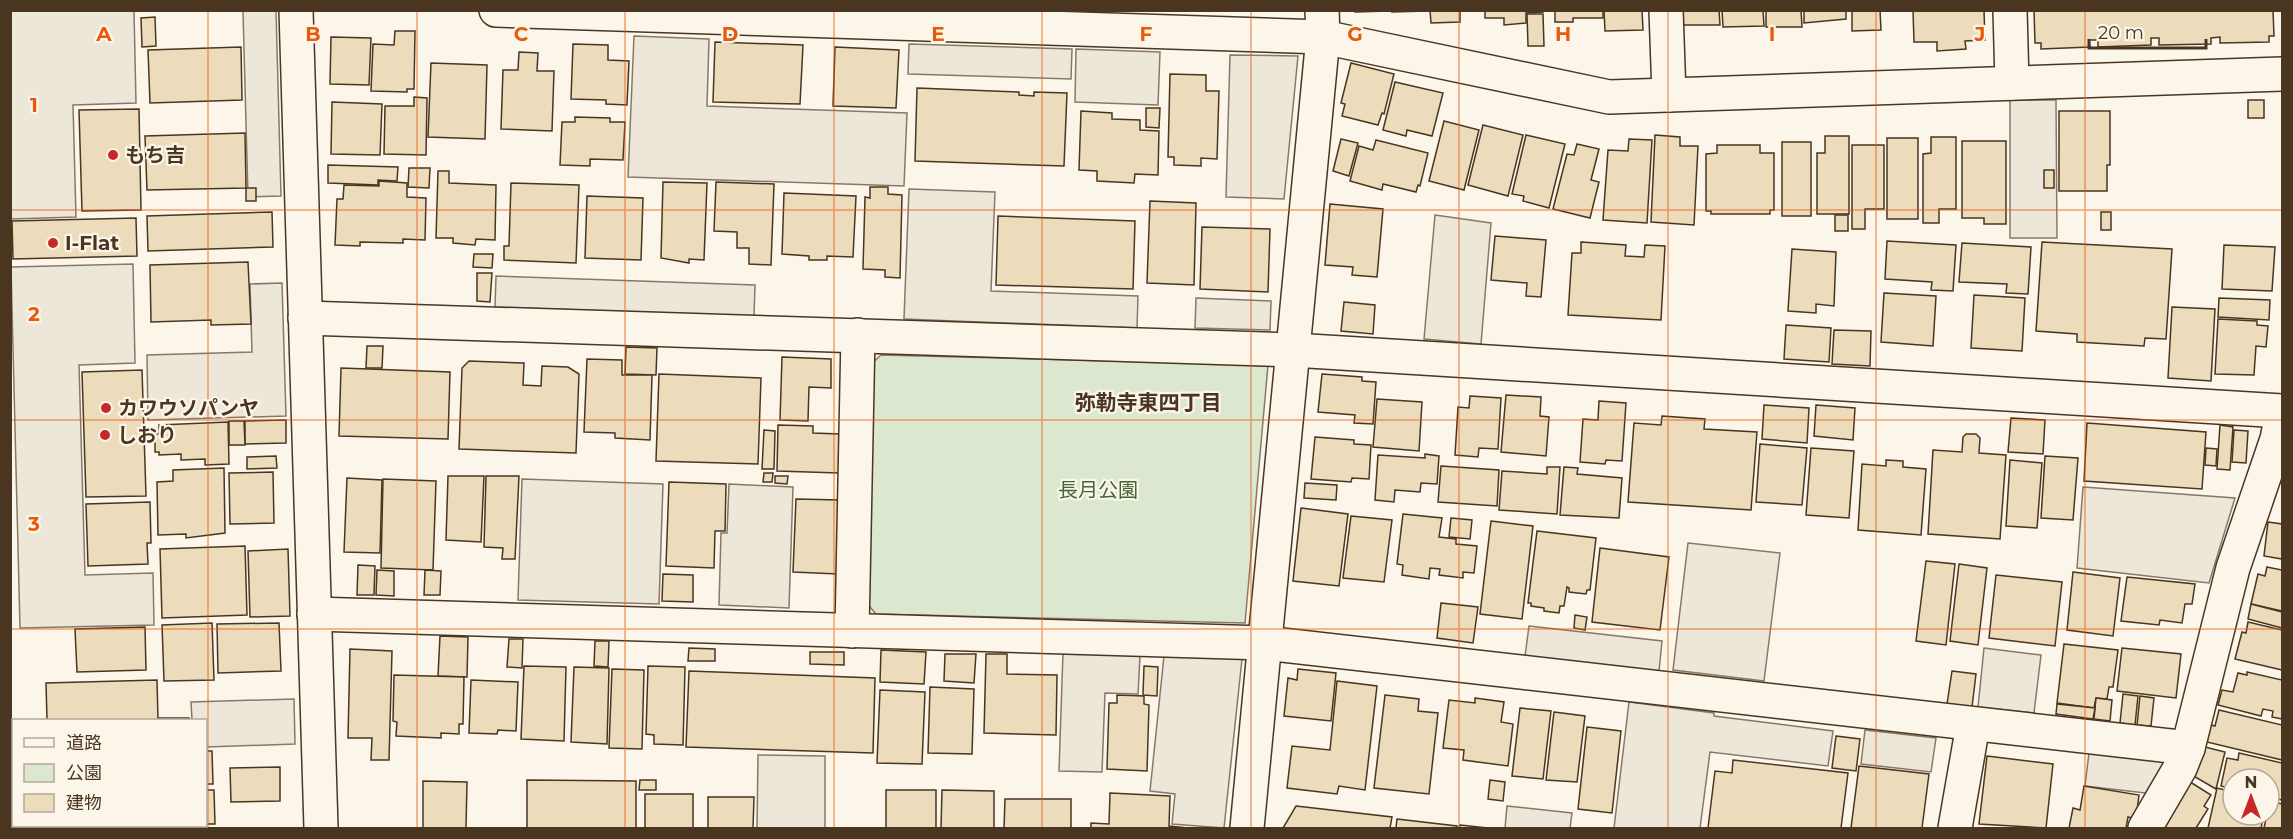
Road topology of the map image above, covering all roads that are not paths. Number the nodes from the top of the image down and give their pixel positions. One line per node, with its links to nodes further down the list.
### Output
1 (296, 10): 11 (street)
2 (496, 10): 5 (street)
3 (1666, 10): 10 (street)
4 (2010, 10): 9 (street)
5 (638, 13): 6 (street)
6 (976, 18): 7 (street)
7 (1322, 24): 10 (street); 13 (street)
8 (2283, 74): 9 (street)
9 (2012, 83): 10 (street)
10 (1669, 95)
11 (305, 318): 12 (street); 15 (street)
12 (858, 335): 13 (street); 16 (street)
13 (1293, 350): 14 (street); 17 (street)
14 (2283, 413): 19 (street)
15 (314, 614): 16 (street); 20 (street)
16 (852, 631): 17 (street)
17 (1265, 643): 18 (street); 21 (street)
18 (1973, 725): 19 (street); 22 (street)
19 (2188, 748): 23 (street)
20 (321, 828)
21 (1247, 828)
22 (1955, 828)
23 (2145, 828)

